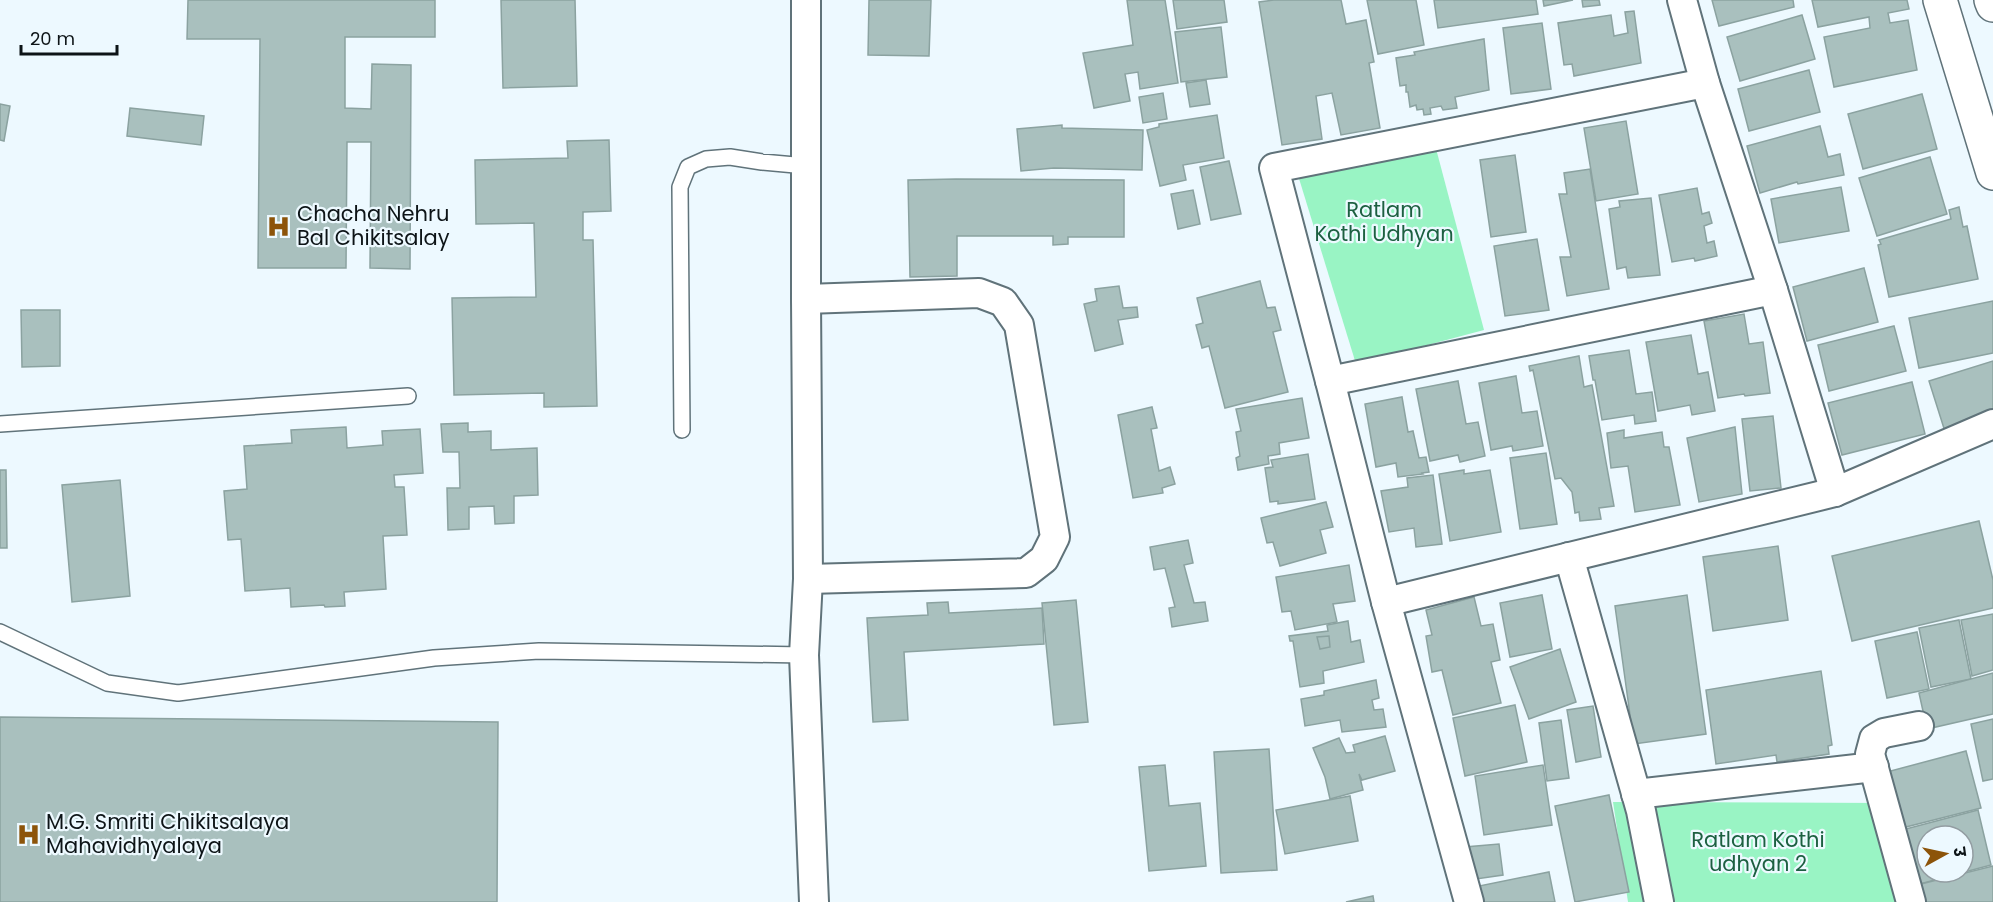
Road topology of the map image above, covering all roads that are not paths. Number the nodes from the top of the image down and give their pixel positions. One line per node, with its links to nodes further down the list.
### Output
1 (806, 0): 7 (street)
2 (1682, 0): 6 (street)
3 (1940, 0): 8 (main road)
4 (1991, 0): 5 (main road)
5 (1993, 5)
6 (1705, 83): 9 (street); 11 (street)
7 (806, 166): 10 (street); 15 (lane)
8 (1993, 173)
9 (1773, 290): 11 (street); 16 (street)
10 (806, 299): 18 (street); 18 (street)
11 (1330, 381): 19 (street)
12 (408, 396): 13 (lane)
13 (0, 424)
14 (1993, 424): 16 (street)
15 (682, 430)
16 (1835, 492): 17 (street)
17 (1569, 557): 19 (street); 24 (street)
18 (808, 579): 21 (street)
19 (1386, 602): 26 (street)
20 (0, 632): 21 (lane)
21 (804, 655): 25 (street)
22 (1919, 726): 23 (street)
23 (1874, 767): 24 (street); 28 (street)
24 (1636, 794): 27 (street)
25 (814, 902)
26 (1469, 902)
27 (1659, 902)
28 (1911, 902)

